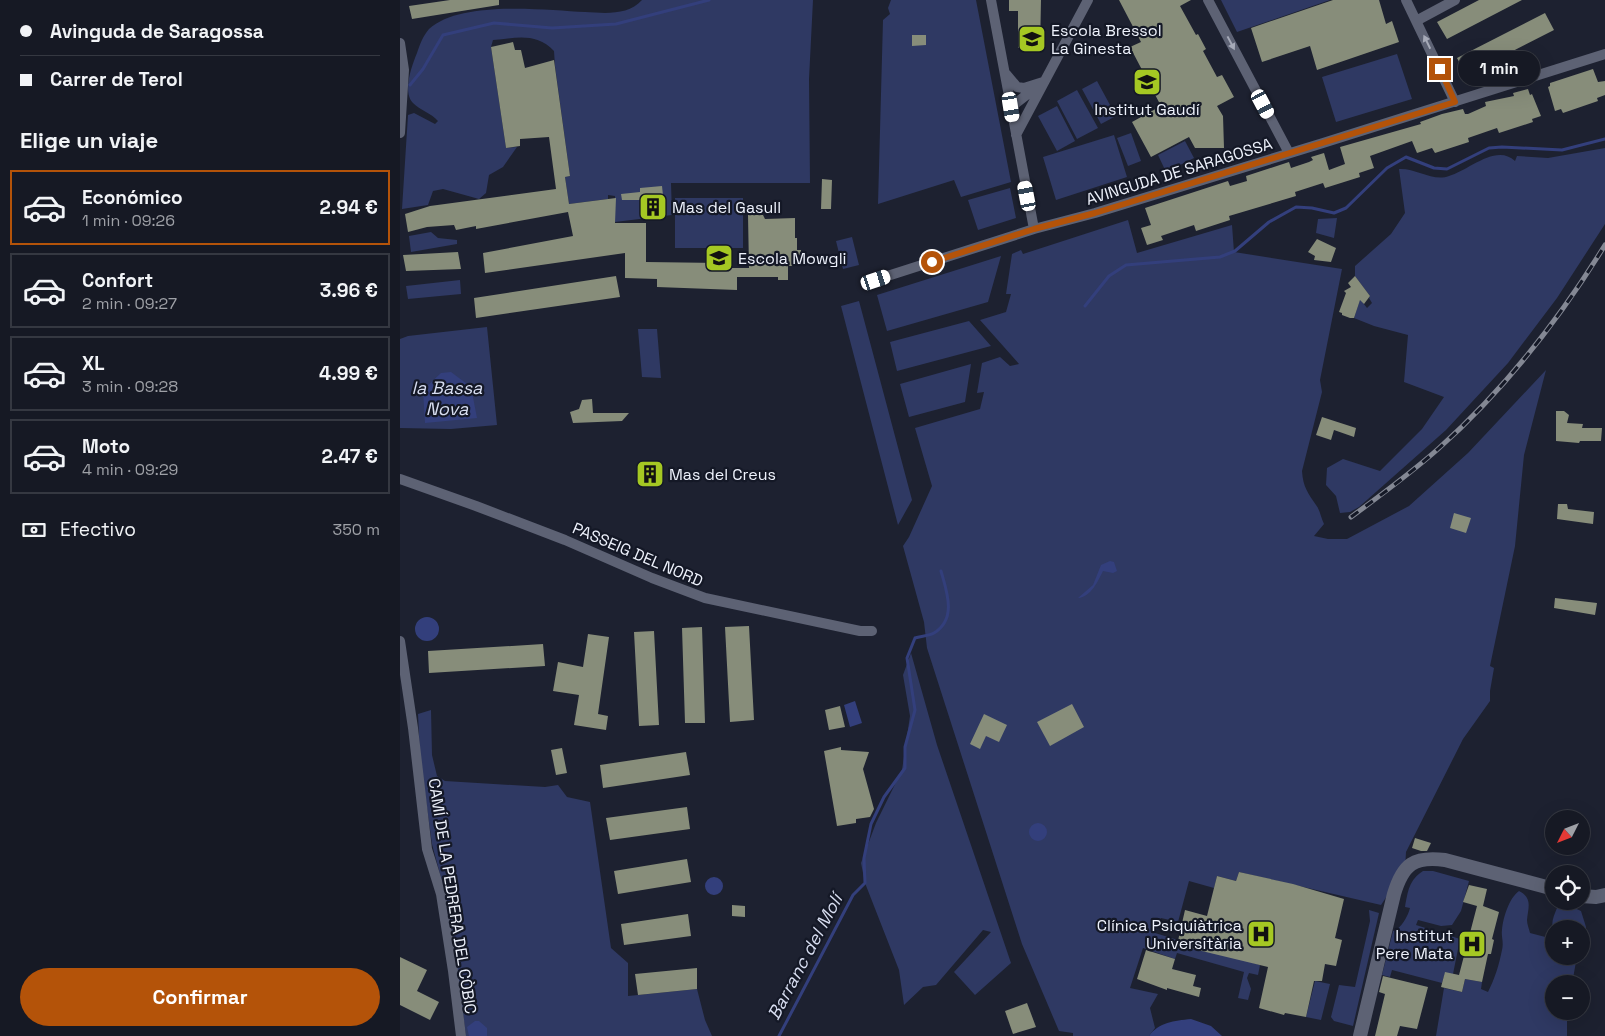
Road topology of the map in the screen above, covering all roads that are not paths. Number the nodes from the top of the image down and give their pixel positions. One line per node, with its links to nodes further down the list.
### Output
1 (990, 0): 9 (street)
2 (1088, 0): 10 (street)
3 (1208, 0): 16 (street, one-way to 16)
4 (1406, 0): 6 (street)
5 (1455, 0): 6 (street)
6 (1416, 21): 11 (street, one-way to 6)
7 (400, 43): 14 (street)
8 (1605, 54): 11 (street, AVINGUDA DE SARAGOSSA)
9 (1004, 71): 10 (street); 13 (street)
10 (1044, 82): 12 (street); 13 (street)
11 (1455, 102): 16 (street, AVINGUDA DE SARAGOSSA)
12 (1032, 104): 13 (street); 15 (street)
13 (1011, 107): 15 (street)
14 (400, 133)
15 (1016, 135): 17 (street)
16 (1289, 153): 17 (street, AVINGUDA DE SARAGOSSA)
17 (1034, 229): 18 (street, AVINGUDA DE SARAGOSSA)
18 (876, 280)
19 (400, 479): 20 (street, PASSEIG DEL NORD)
20 (872, 631)
21 (400, 642): 25 (street, CAMÍ DE LA PEDRERA DEL CÒBIC)
22 (1545, 887): 26 (street)
23 (1605, 895): 24 (street)
24 (1590, 897)
25 (461, 1036)
26 (1360, 1036)

